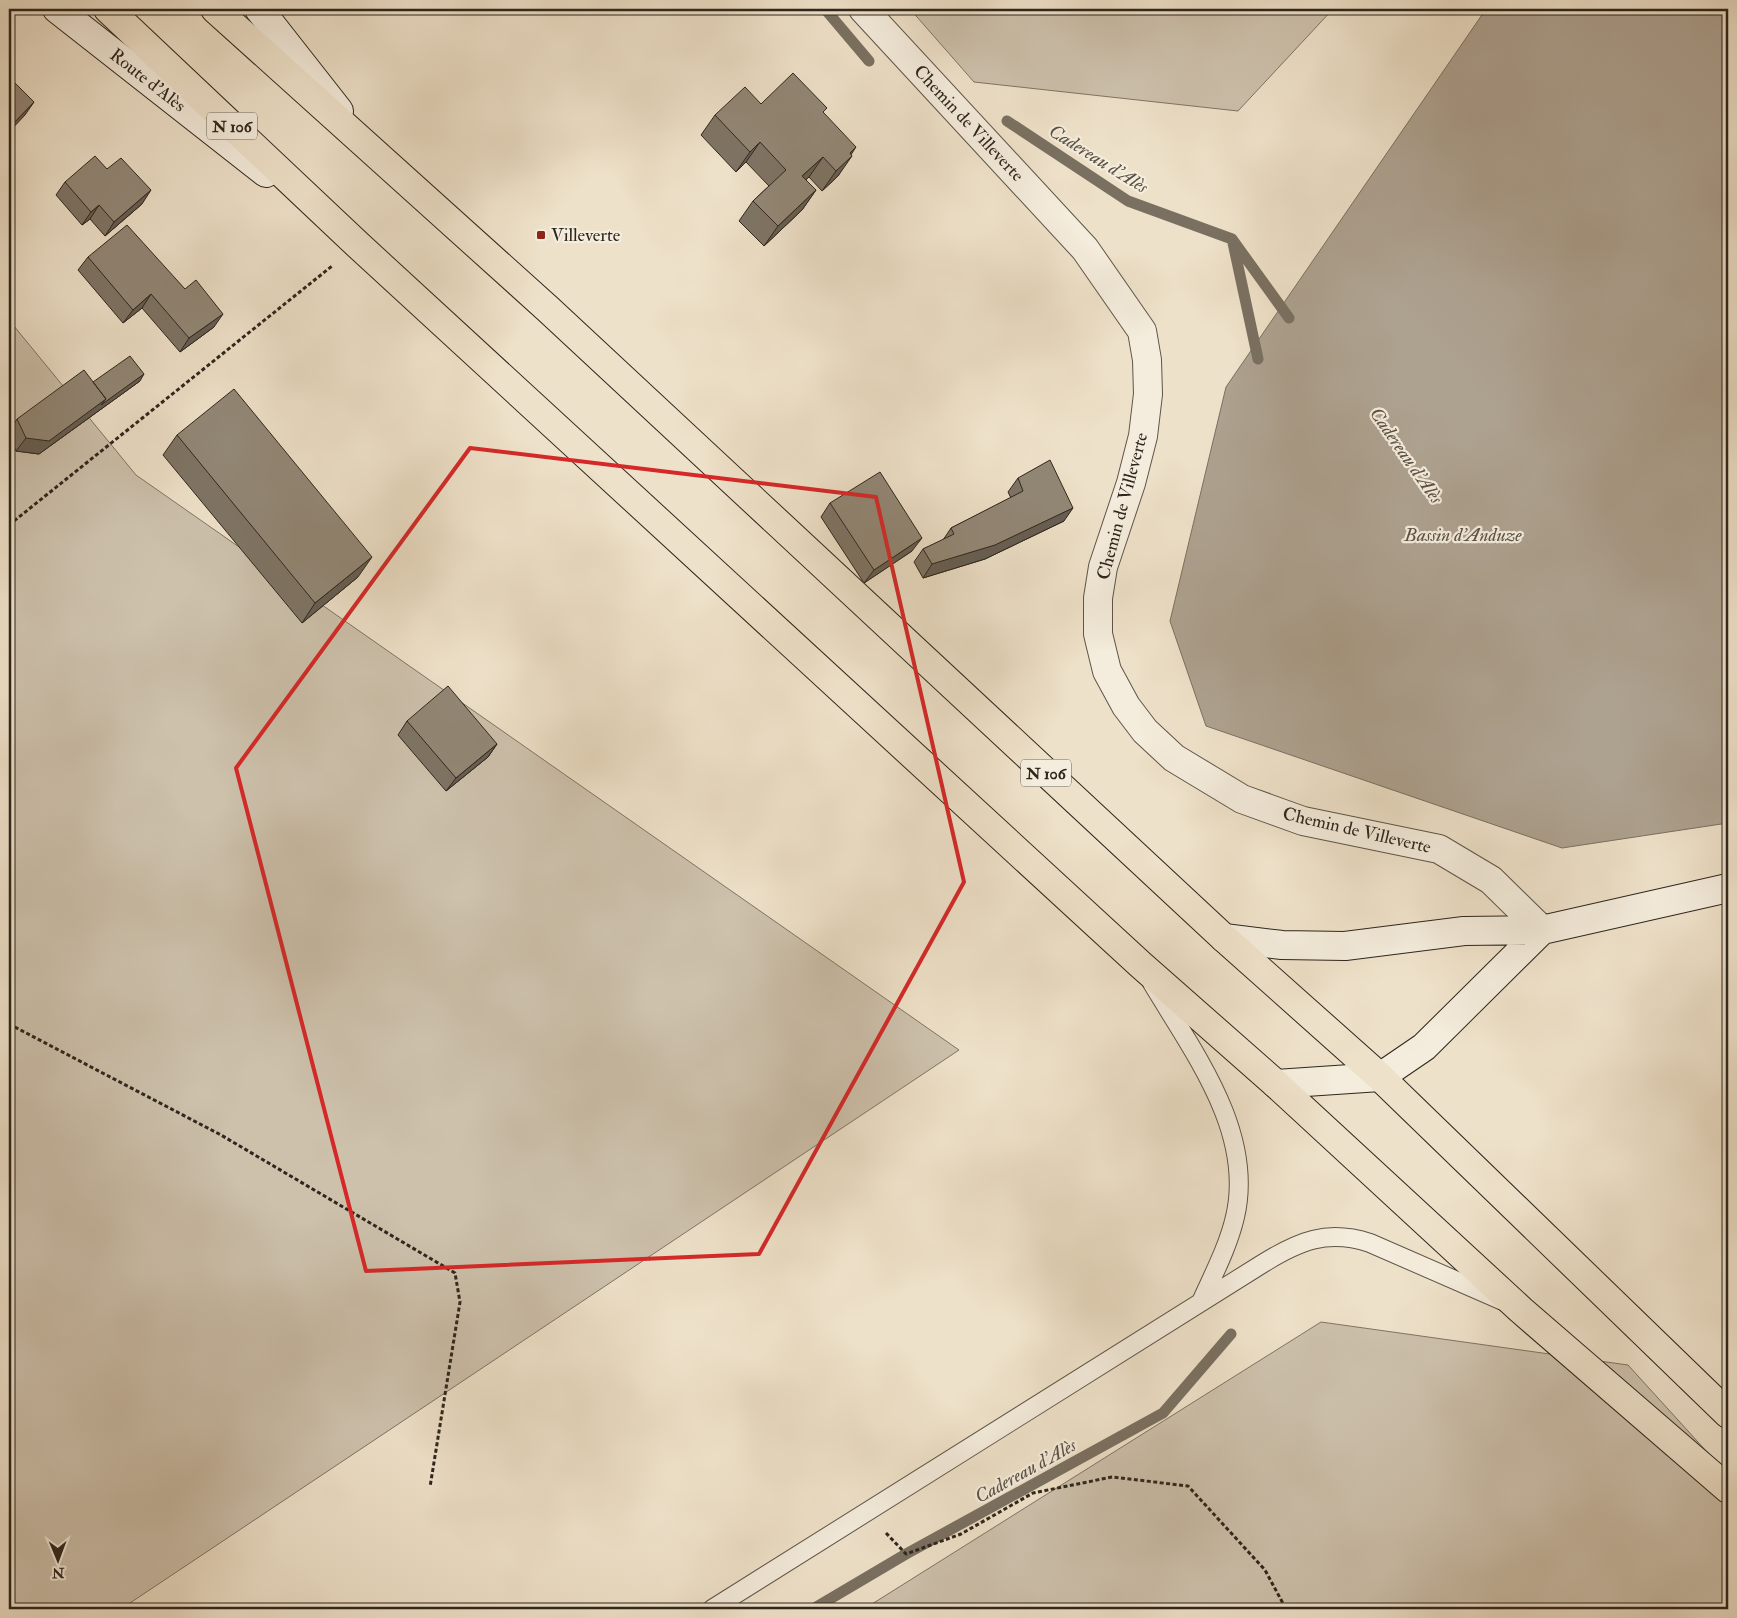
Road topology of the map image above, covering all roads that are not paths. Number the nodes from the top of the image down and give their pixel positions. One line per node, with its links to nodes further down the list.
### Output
1 (57, 9): 7 (main road, Route d'Alès)
2 (108, 9): 7 (main road, N 106)
3 (215, 9): 6 (main road, N 106)
4 (259, 9): 6 (main road)
5 (862, 9): 9 (main road, Chemin de Villeverte)
6 (360, 138): 10 (main road, N 106)
7 (357, 244): 11 (main road, N 106)
8 (1728, 888): 9 (main road)
9 (1542, 930): 10 (main road); 12 (main road)
10 (1224, 938): 12 (main road, N 106)
11 (1141, 965): 13 (main road, N 106); 14 (lane)
12 (1380, 1077): 13 (main road); 16 (main road, N 106)
13 (1276, 1084): 15 (main road, N 106)
14 (1201, 1302): 15 (lane); 18 (lane)
15 (1521, 1310): 17 (main road, N 106)
16 (1728, 1414)
17 (1728, 1488)
18 (712, 1609)

